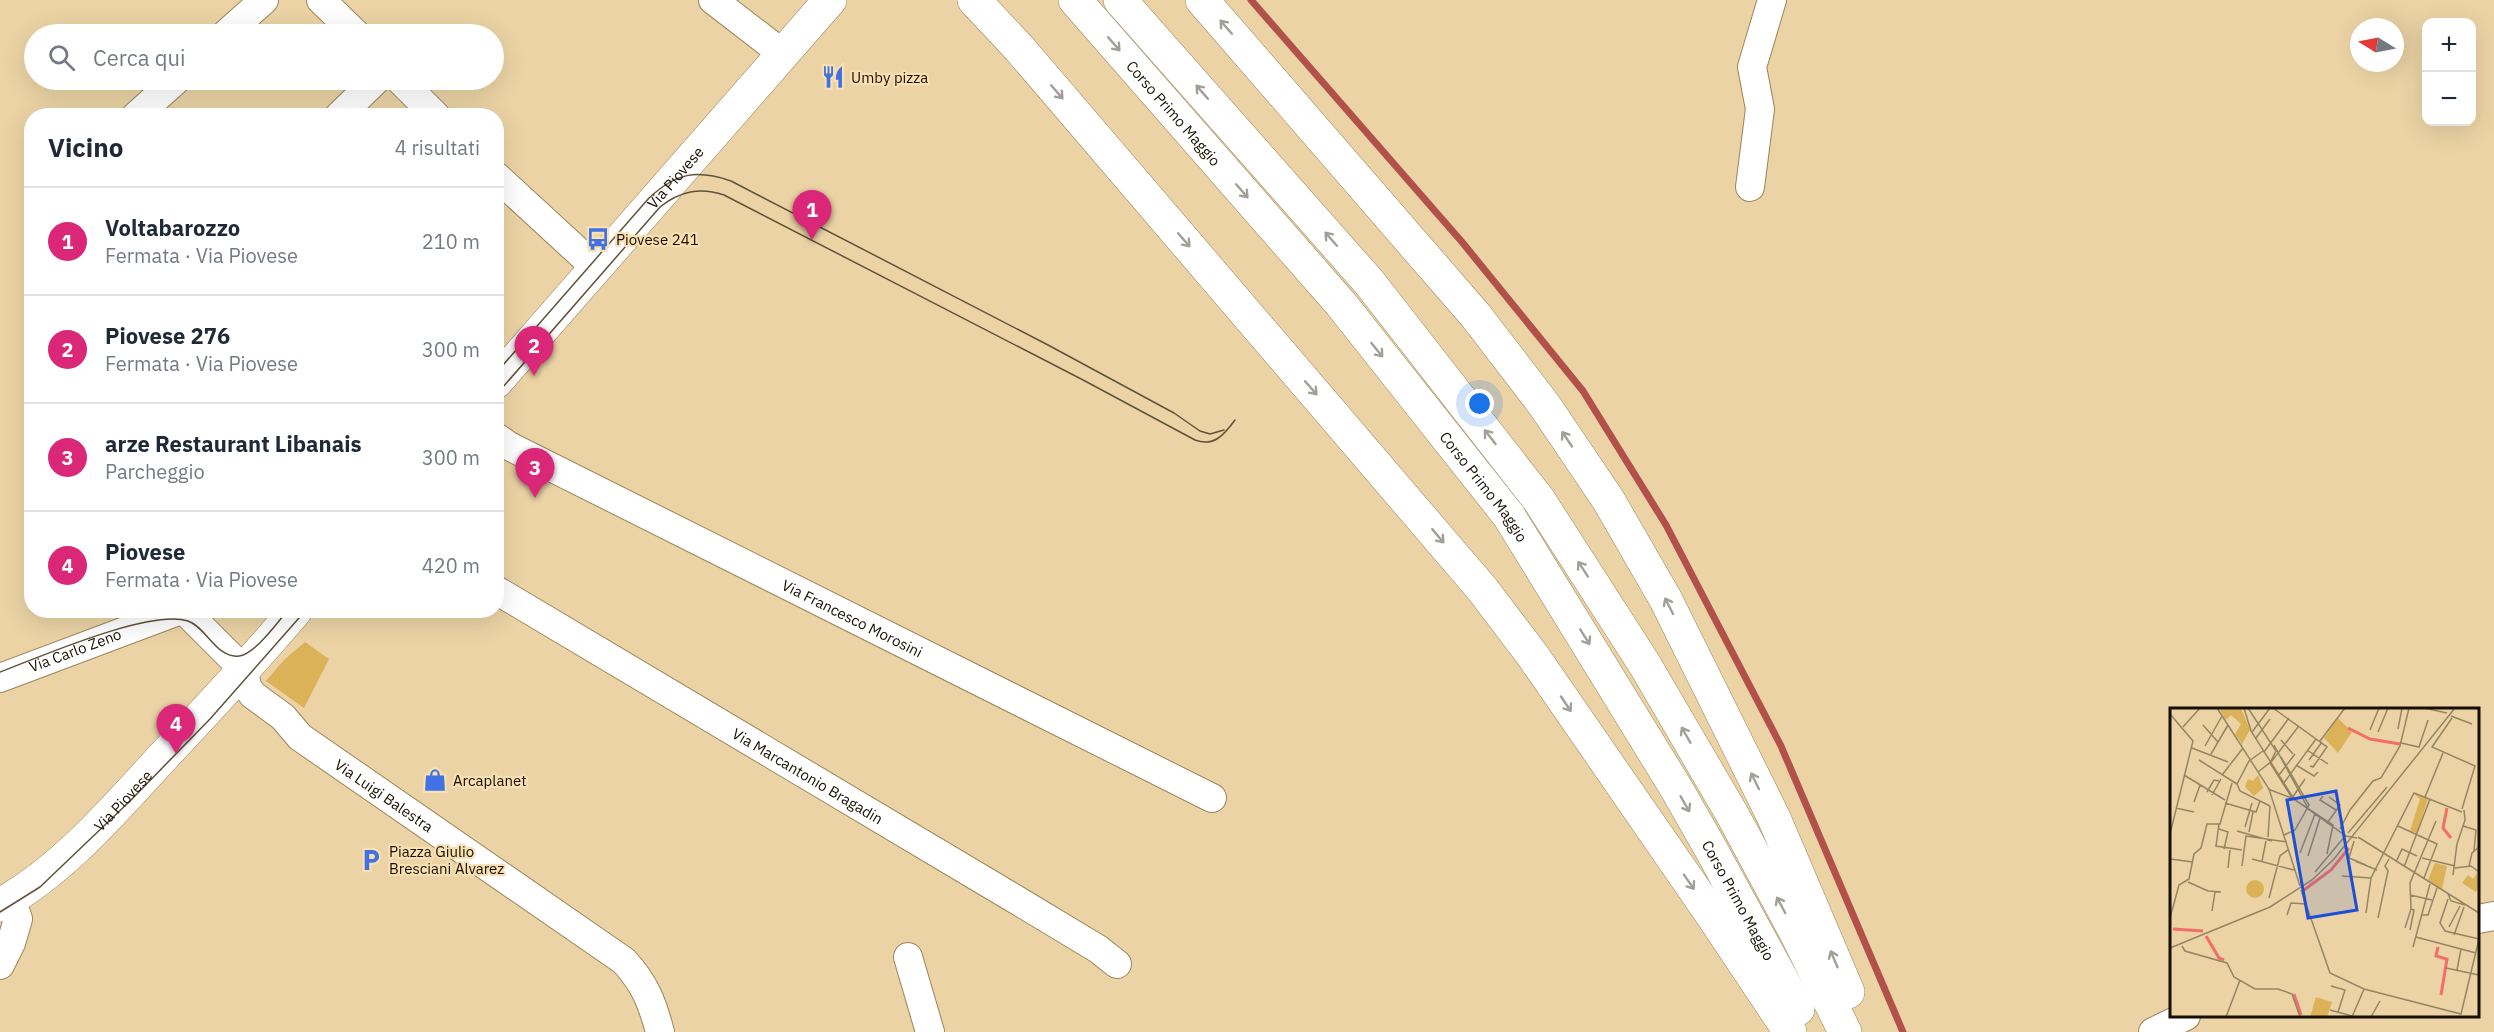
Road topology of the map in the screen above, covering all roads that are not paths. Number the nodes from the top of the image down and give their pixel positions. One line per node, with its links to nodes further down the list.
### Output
1 (264, 0): 10 (street)
2 (321, 0): 11 (street)
3 (713, 0): 12 (street)
4 (831, 0): 12 (main road, Via Piovese)
5 (974, 0): 41 (main road, one-way to 41)
6 (1075, 0): 42 (main road, Corso Primo Maggio, one-way to 42)
7 (1120, 0): 43 (main road, one-way to 7)
8 (1202, 0): 44 (main road, one-way to 8)
9 (1772, 0): 20 (street)
10 (237, 24)
11 (346, 24)
12 (783, 54): 21 (main road, Via Piovese)
13 (165, 90): 16 (street)
14 (365, 90): 17 (street)
15 (410, 90): 18 (street)
16 (145, 108)
17 (347, 108)
18 (428, 108)
19 (504, 183): 21 (street)
20 (1750, 187)
21 (596, 268): 22 (main road, Via Piovese)
22 (504, 373)
23 (504, 442): 30 (street, Via Francesco Morosini)
24 (504, 595): 35 (street, Via Marcantonio Bragadin)
25 (161, 618): 29 (street, Via Carlo Zeno)
26 (191, 618): 28 (street, Via Carlo Zeno)
27 (289, 618): 28 (main road, Via Piovese)
28 (244, 670): 31 (main road, Via Piovese); 39 (street, Via Luigi Balestra)
29 (0, 678)
30 (1212, 798)
31 (6, 902): 36 (street, Via Piovese)
32 (2494, 916): 33 (street)
33 (2479, 919)
34 (908, 957): 40 (street)
35 (1117, 964)
36 (0, 965)
37 (2184, 1017): 45 (street)
38 (2186, 1017): 46 (street)
39 (660, 1032)
40 (930, 1032)
41 (1790, 1032)
42 (1810, 1032)
43 (1845, 1032)
44 (1866, 1032)
45 (2153, 1032)
46 (2191, 1032)

